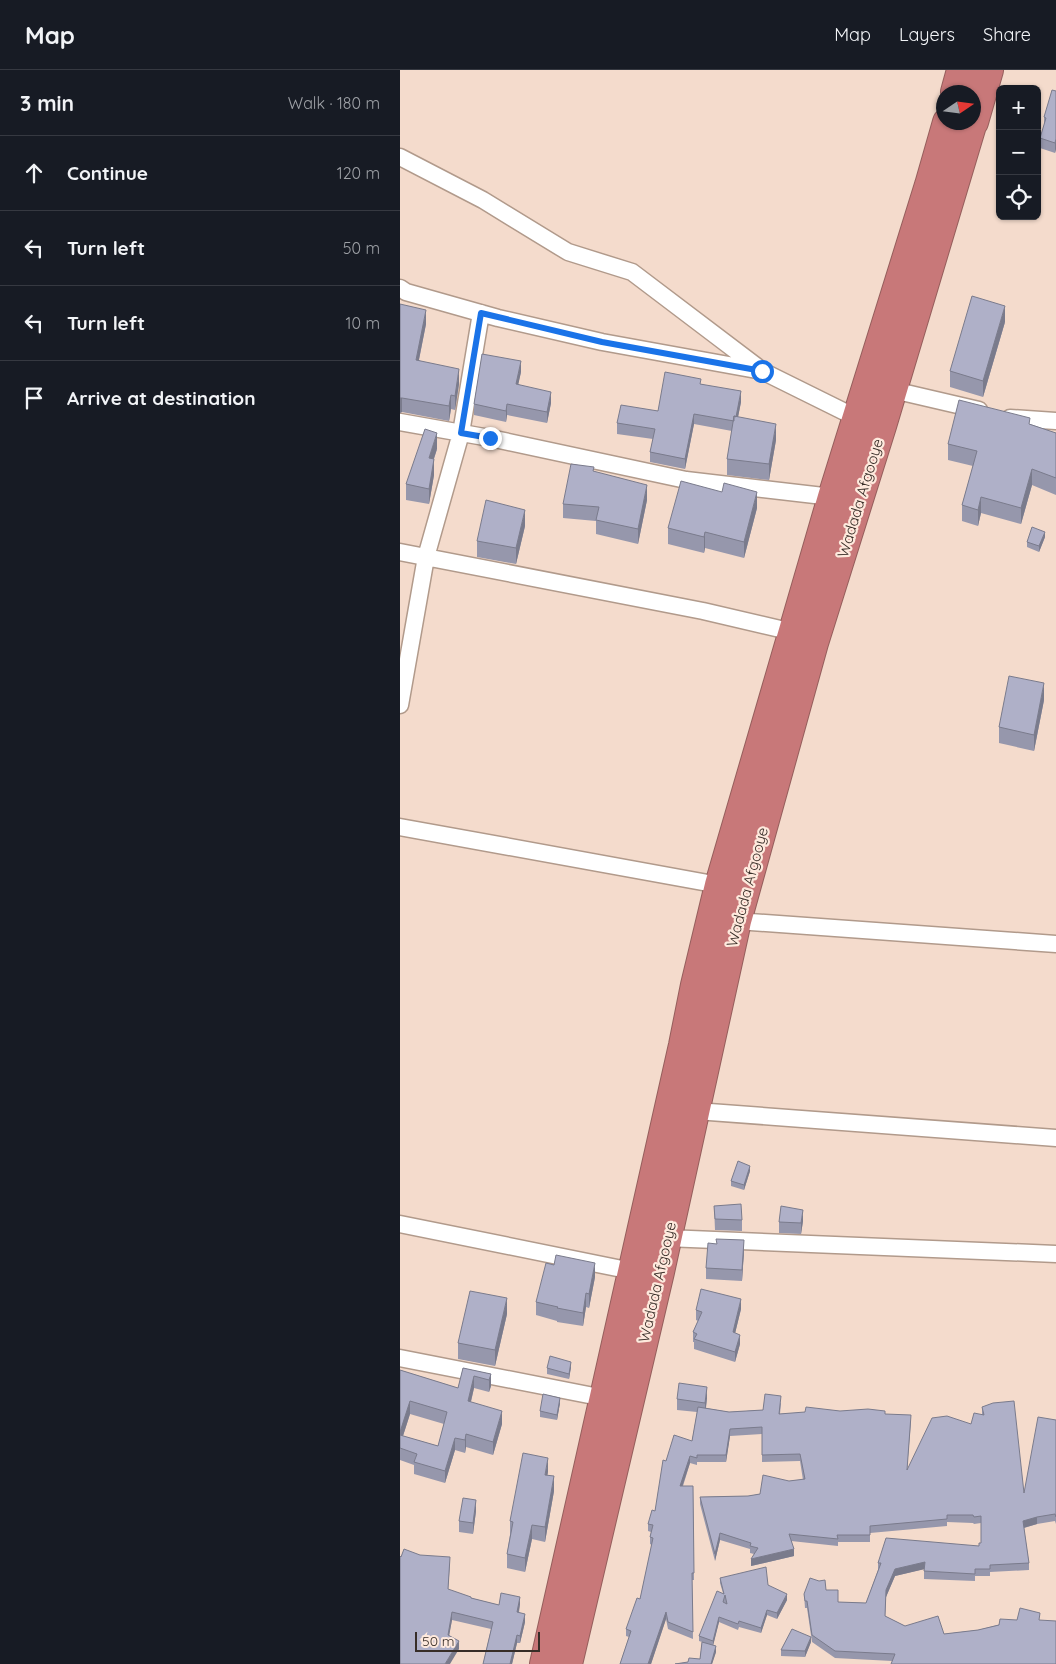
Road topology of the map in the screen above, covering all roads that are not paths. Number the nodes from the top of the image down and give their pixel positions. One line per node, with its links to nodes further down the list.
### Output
1 (962, 70): 3 (highway)
2 (989, 70): 4 (highway, Wadada Afgooye)
3 (957, 85)
4 (981, 96)
5 (945, 130): 12 (highway, Wadada Afgooye)
6 (971, 130): 11 (highway, Wadada Afgooye)
7 (400, 158): 10 (street)
8 (400, 288): 9 (street)
9 (481, 313): 10 (street); 15 (street)
10 (762, 371): 12 (street)
11 (893, 390): 14 (street); 23 (highway, Wadada Afgooye)
12 (856, 418): 16 (highway, Wadada Afgooye)
13 (400, 422): 15 (street)
14 (1056, 422)
15 (461, 433): 16 (street); 18 (street)
16 (832, 497): 19 (highway, Wadada Afgooye)
17 (400, 552): 18 (street)
18 (426, 557): 19 (street); 20 (street)
19 (793, 632): 22 (highway, Wadada Afgooye)
20 (400, 705)
21 (400, 827): 22 (street)
22 (719, 885): 30 (highway, Wadada Afgooye)
23 (736, 921): 24 (street); 25 (highway, Wadada Afgooye)
24 (1056, 944)
25 (696, 1111): 26 (street); 28 (highway, Wadada Afgooye)
26 (1056, 1138)
27 (400, 1224): 30 (street)
28 (666, 1238): 29 (street); 33 (highway, Wadada Afgooye)
29 (1056, 1254)
30 (632, 1271): 32 (highway, Wadada Afgooye)
31 (400, 1358): 32 (street)
32 (604, 1398): 33 (highway, Wadada Afgooye)
33 (563, 1664)

